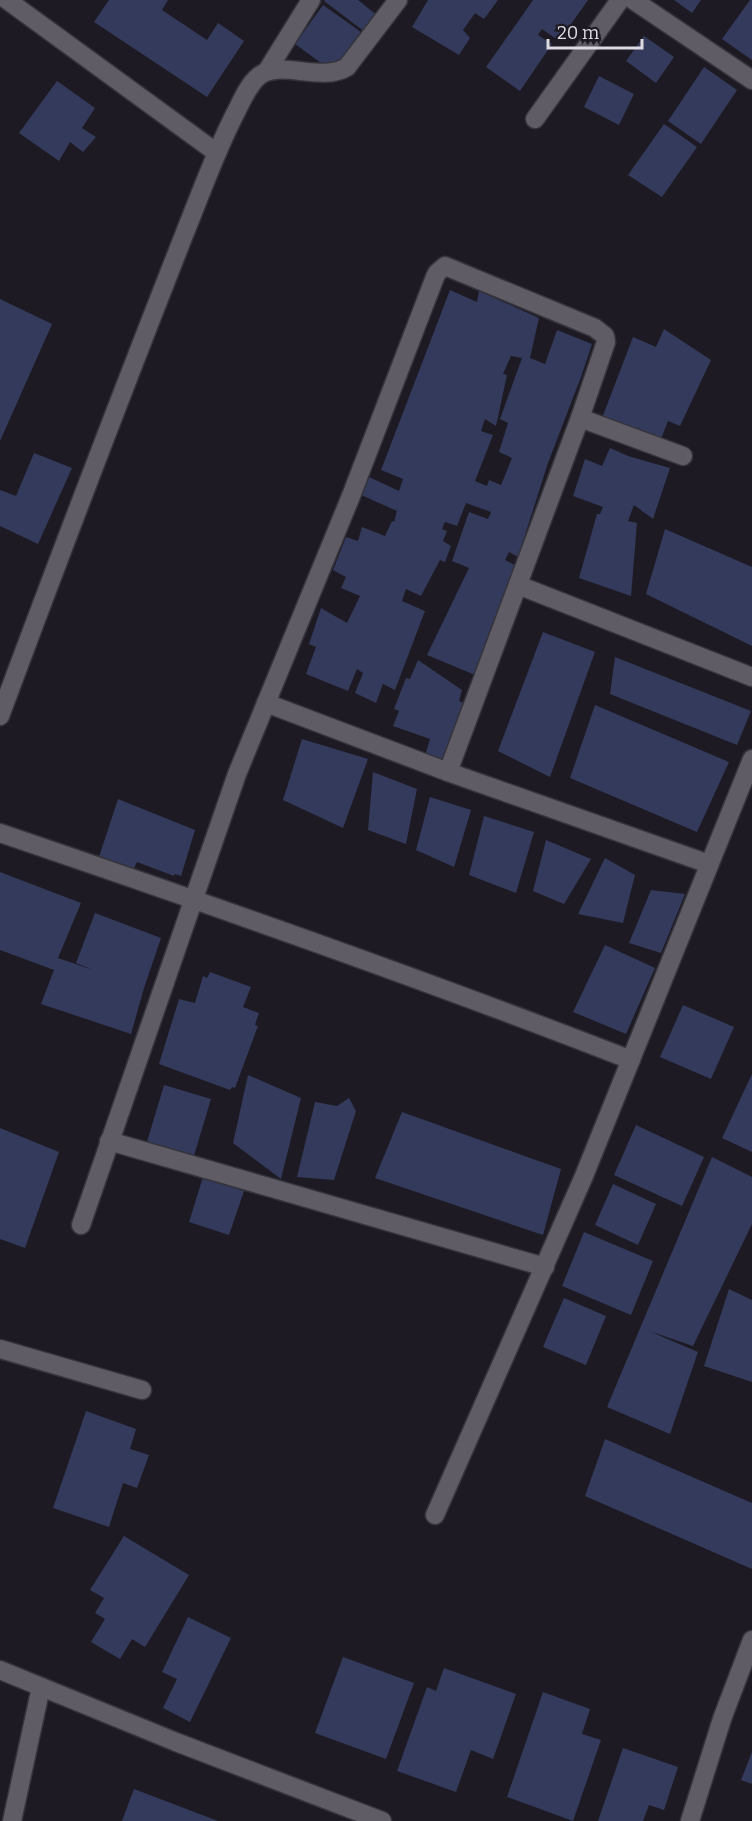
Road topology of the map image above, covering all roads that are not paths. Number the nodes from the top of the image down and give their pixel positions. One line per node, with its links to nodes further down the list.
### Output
1 (7, 0): 9 (street)
2 (311, 0): 6 (street)
3 (398, 0): 6 (street)
4 (620, 0): 8 (street)
5 (633, 0): 7 (street)
6 (267, 71): 9 (street)
7 (752, 80)
8 (535, 119)
9 (217, 153): 15 (street)
10 (580, 418): 11 (street); 12 (street); 14 (street)
11 (683, 456)
12 (518, 585): 13 (street); 17 (street)
13 (752, 677)
14 (266, 703): 17 (street); 20 (street)
15 (0, 716)
16 (752, 759): 19 (street)
17 (448, 772): 19 (street)
18 (0, 834): 20 (street)
19 (709, 864): 21 (street)
20 (194, 898): 21 (street); 22 (street)
21 (631, 1060): 24 (street)
22 (110, 1141): 23 (street); 24 (street)
23 (81, 1225)
24 (545, 1267): 27 (street)
25 (0, 1350): 26 (street)
26 (142, 1390)
27 (435, 1515)
28 (752, 1640): 33 (street)
29 (0, 1670): 30 (street)
30 (41, 1687): 31 (street); 32 (street)
31 (12, 1821)
32 (382, 1821)
33 (690, 1821)

